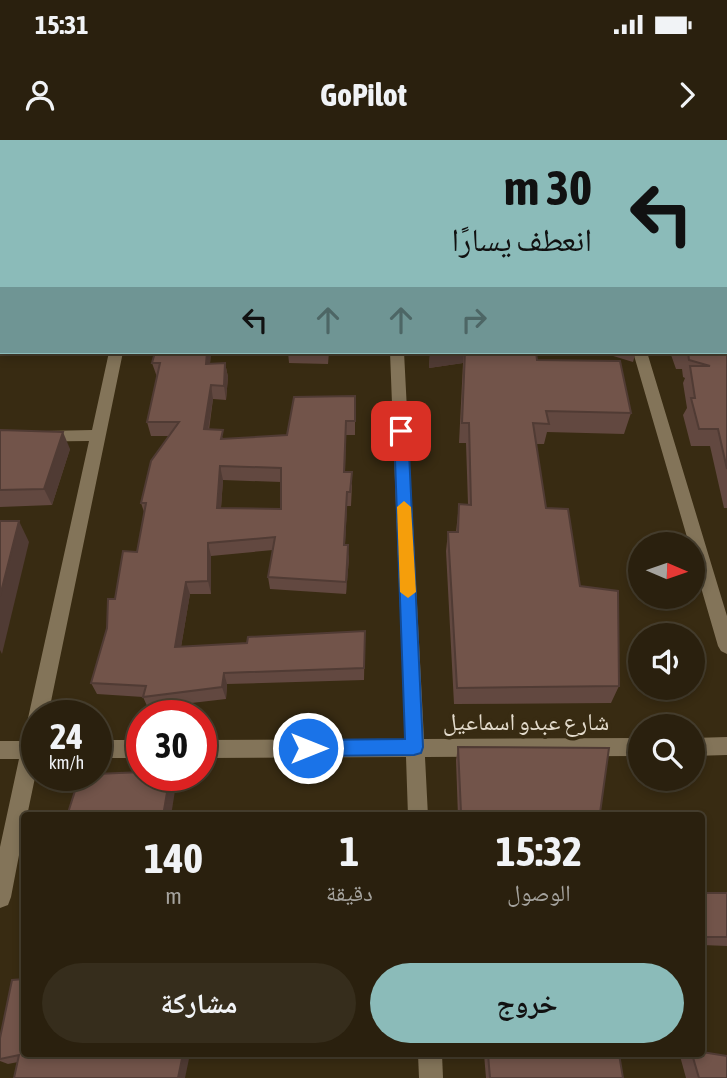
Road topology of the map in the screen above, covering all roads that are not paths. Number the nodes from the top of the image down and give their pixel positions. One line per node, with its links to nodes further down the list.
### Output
1 (116, 354): 4 (street)
2 (397, 354): 8 (street)
3 (641, 354): 6 (street)
4 (97, 435): 5 (street); 7 (street)
5 (0, 437)
6 (727, 646)
7 (41, 700)
8 (414, 747): 9 (street, شارع عبدو اسماعيل); 12 (street, شارع عبدو اسماعيل); 16 (street)
9 (628, 747)
10 (705, 747): 11 (street)
11 (727, 747)
12 (217, 749)
13 (0, 750): 14 (street)
14 (21, 750)
15 (25, 791): 17 (street)
16 (418, 812)
17 (0, 897)
18 (430, 1057): 19 (street)
19 (431, 1078)

